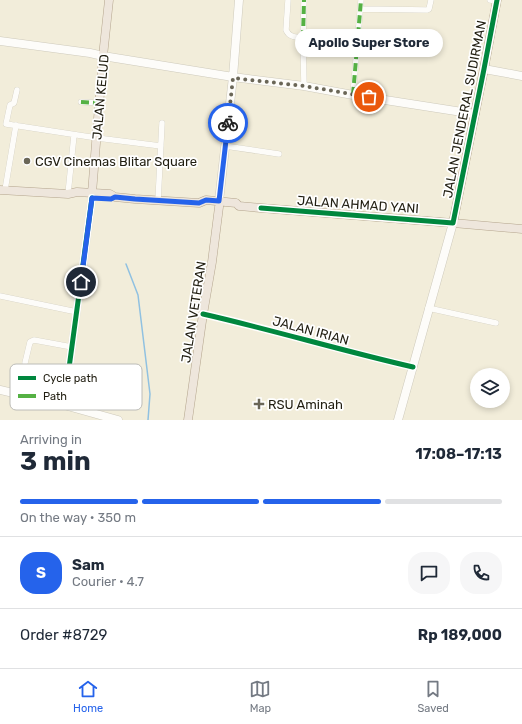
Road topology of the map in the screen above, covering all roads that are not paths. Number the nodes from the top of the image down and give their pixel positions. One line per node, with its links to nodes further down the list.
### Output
1 (109, 0): 11 (main road, JALAN KELUD)
2 (239, 0): 14 (main road)
3 (288, 0): 9 (street)
4 (304, 0): 9 (street)
5 (361, 0): 8 (street)
6 (431, 0): 8 (street)
7 (494, 0): 12 (main road, JALAN JENDERAL SUDIRMAN)
8 (361, 9): 17 (street)
9 (303, 38): 15 (street)
10 (0, 41): 11 (main road)
11 (103, 56): 14 (main road); 19 (main road, JALAN KELUD)
12 (484, 69): 13 (main road); 20 (main road, JALAN JENDERAL SUDIRMAN)
13 (522, 76)
14 (233, 78): 15 (main road); 26 (main road)
15 (304, 86): 17 (main road)
16 (17, 90): 22 (street)
17 (353, 95): 20 (main road)
18 (81, 102): 19 (street)
19 (100, 103): 24 (main road, JALAN KELUD)
20 (475, 114): 33 (main road, JALAN JENDERAL SUDIRMAN)
21 (162, 122): 25 (street)
22 (16, 125): 23 (street); 28 (street)
23 (74, 135): 24 (street); 29 (street)
24 (97, 138): 25 (street); 30 (main road, JALAN KELUD)
25 (161, 146): 31 (street)
26 (226, 146): 27 (street); 32 (main road)
27 (279, 154)
28 (2, 190): 29 (main road, JALAN AHMAD YANI)
29 (69, 194): 30 (main road, JALAN AHMAD YANI)
30 (92, 196): 31 (main road, JALAN AHMAD YANI); 37 (street)
31 (158, 201): 32 (main road, JALAN AHMAD YANI)
32 (219, 204): 33 (main road, JALAN AHMAD YANI); 38 (main road, JALAN VETERAN)
33 (453, 223): 34 (main road, JALAN AHMAD YANI); 36 (main road)
34 (522, 229)
35 (0, 296): 37 (street)
36 (428, 308): 39 (street); 43 (main road)
37 (77, 312): 40 (street)
38 (203, 314): 43 (street, JALAN IRIAN); 48 (main road, JALAN VETERAN)
39 (496, 323)
40 (72, 347): 41 (street); 42 (street)
41 (25, 363)
42 (70, 364)
43 (413, 367): 49 (main road)
44 (0, 390): 45 (main road)
45 (10, 392)
46 (82, 410): 47 (main road)
47 (118, 420)
48 (188, 420)
49 (398, 420)

